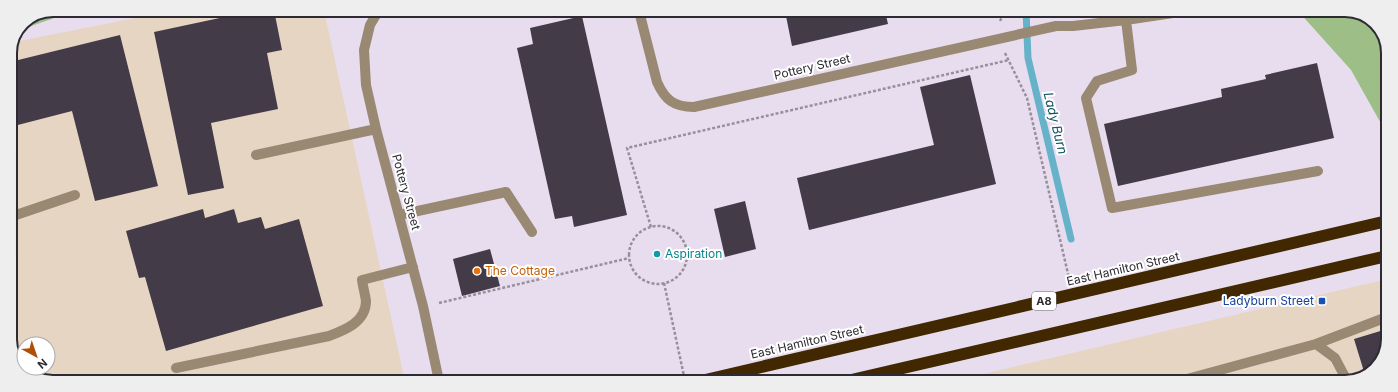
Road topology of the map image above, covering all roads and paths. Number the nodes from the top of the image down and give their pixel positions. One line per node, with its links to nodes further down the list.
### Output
1 (375, 17): 8 (street, Pottery Street)
2 (641, 17): 6 (street, Pottery Street)
3 (1002, 17): 6 (path)
4 (1146, 17): 5 (street, Pottery Street)
5 (1126, 20): 6 (street, Pottery Street); 10 (street)
6 (998, 39): 7 (path)
7 (1009, 60): 15 (path); 21 (path)
8 (376, 129): 9 (street); 12 (street, Pottery Street)
9 (256, 155)
10 (1318, 171)
11 (75, 195): 13 (street)
12 (399, 214): 16 (street); 19 (street, Pottery Street)
13 (17, 215)
14 (1381, 222): 21 (highway, East Hamilton Street / A8)
15 (651, 227): 18 (path); 20 (path)
16 (532, 232)
17 (1381, 257): 29 (highway)
18 (629, 258): 20 (path); 22 (path)
19 (413, 267): 22 (street, Pottery Street); 25 (street)
20 (664, 283): 27 (path)
21 (1073, 294): 28 (highway, East Hamilton Street / A8)
22 (423, 306): 26 (street, Pottery Street)
23 (1381, 319): 24 (street)
24 (1316, 344): 30 (street); 31 (street)
25 (176, 368)
26 (438, 375)
27 (684, 375)
28 (729, 375)
29 (877, 375)
30 (1202, 375)
31 (1344, 375)

